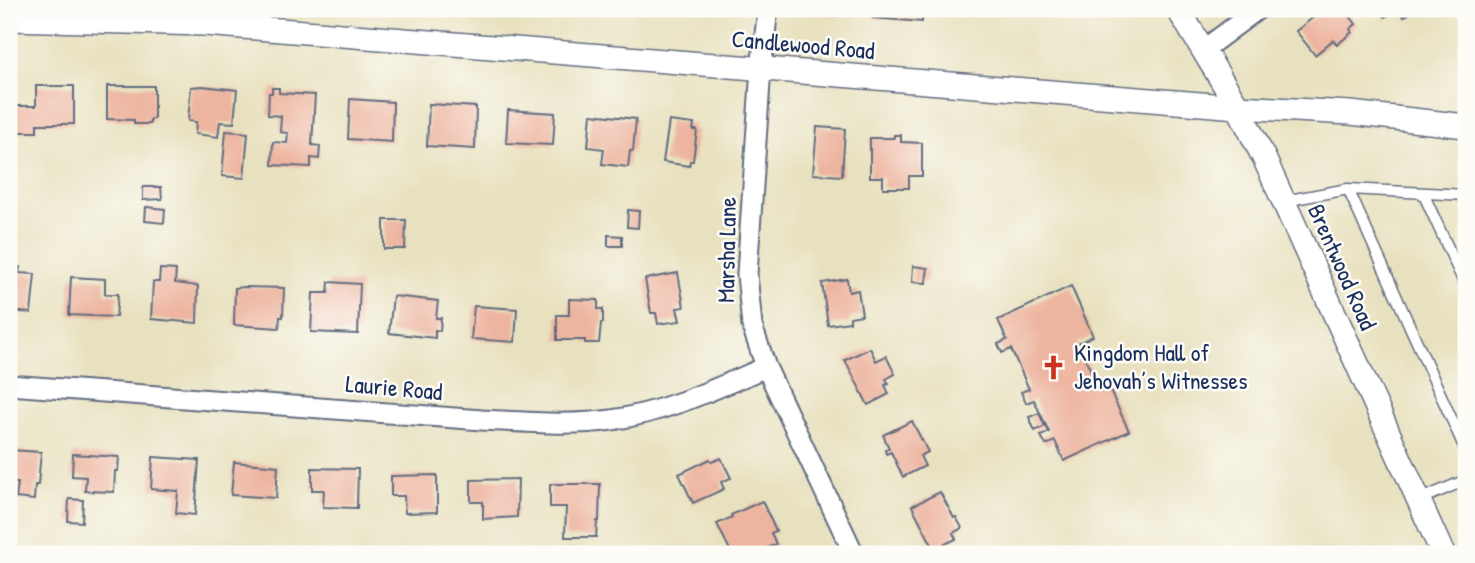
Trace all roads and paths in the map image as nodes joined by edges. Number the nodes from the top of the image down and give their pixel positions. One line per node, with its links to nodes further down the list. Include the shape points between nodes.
1 (768, 9): 7 (street, Marsha Lane)
2 (1178, 9): 6 (street, Brentwood Road)
3 (1258, 9): 6 (street)
4 (17, 16): 5 (street, Candlewood Road)
5 (206, 17): 7 (street, Candlewood Road)
6 (1203, 50): 8 (street, Brentwood Road)
7 (761, 68): 8 (street, Candlewood Road); 15 (street, Marsha Lane, via 747,274 752,326)
8 (1238, 107): 9 (street, Candlewood Road); 13 (street, Brentwood Road)
9 (1466, 125)
10 (1348, 189): 11 (lane); 13 (lane); 17 (lane)
11 (1423, 193): 12 (lane); 14 (lane)
12 (1466, 195)
13 (1283, 201): 19 (street, Brentwood Road)
14 (1466, 287)
15 (766, 368): 16 (street, Laurie Road, via 662,408 612,420 555,423); 20 (street, Marsha Lane)
16 (9, 385)
17 (1466, 451)
18 (1466, 480): 19 (lane)
19 (1419, 500): 21 (street, Brentwood Road)
20 (854, 554)
21 (1443, 554)

